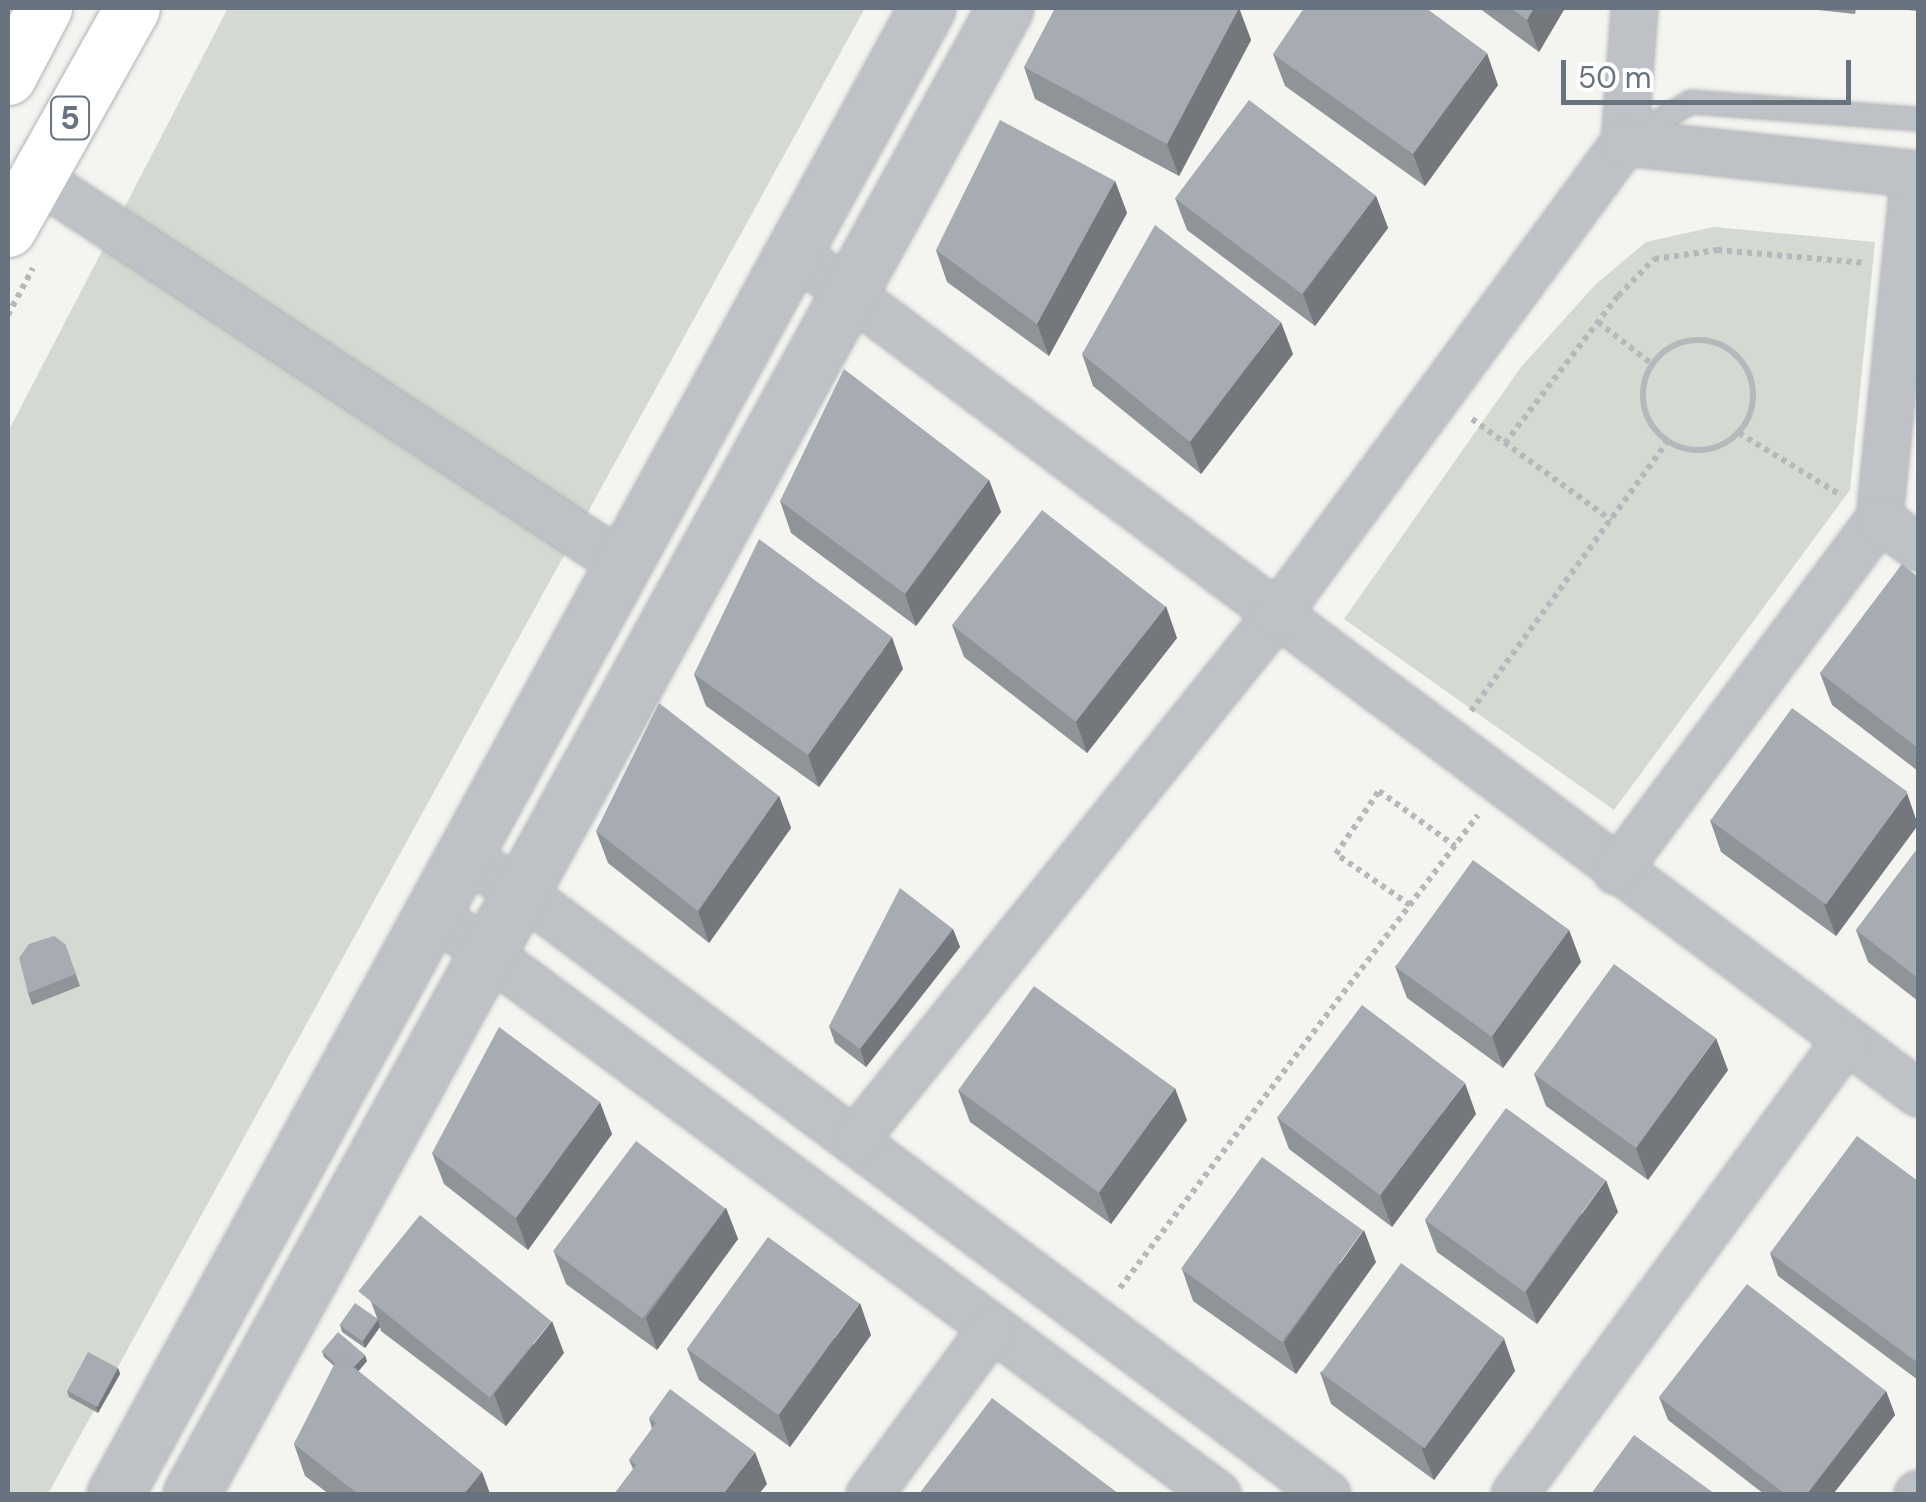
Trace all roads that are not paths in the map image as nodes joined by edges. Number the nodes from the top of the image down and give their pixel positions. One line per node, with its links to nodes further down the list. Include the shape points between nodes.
1 (44, 8): 6 (highway)
2 (132, 8): 10 (highway, 5)
3 (926, 8): 12 (street)
4 (1005, 8): 13 (street)
5 (1634, 8): 8 (street)
6 (8, 77)
7 (1918, 119): 8 (lane, via 1691,102)
8 (1624, 142): 9 (street); 17 (street)
9 (1916, 174): 14 (street)
10 (36, 178): 11 (highway, 5); 16 (street)
11 (8, 229)
12 (794, 252): 13 (street); 16 (street)
13 (849, 292): 17 (street); 20 (street)
14 (1879, 518): 15 (street); 19 (street)
15 (1918, 546)
16 (624, 566): 18 (street)
17 (1276, 615): 19 (street); 25 (street)
18 (464, 856): 20 (street); 21 (street)
19 (1616, 871): 23 (street)
20 (520, 892): 22 (street); 25 (street)
21 (433, 913): 22 (street); 27 (street)
22 (490, 949): 26 (street); 28 (street)
23 (1846, 1039): 24 (street); 32 (street)
24 (1918, 1094)
25 (854, 1140): 31 (street)
26 (992, 1327): 29 (street); 30 (street)
27 (115, 1494)
28 (191, 1494)
29 (869, 1494)
30 (1217, 1494)
31 (1327, 1494)
32 (1514, 1494)

